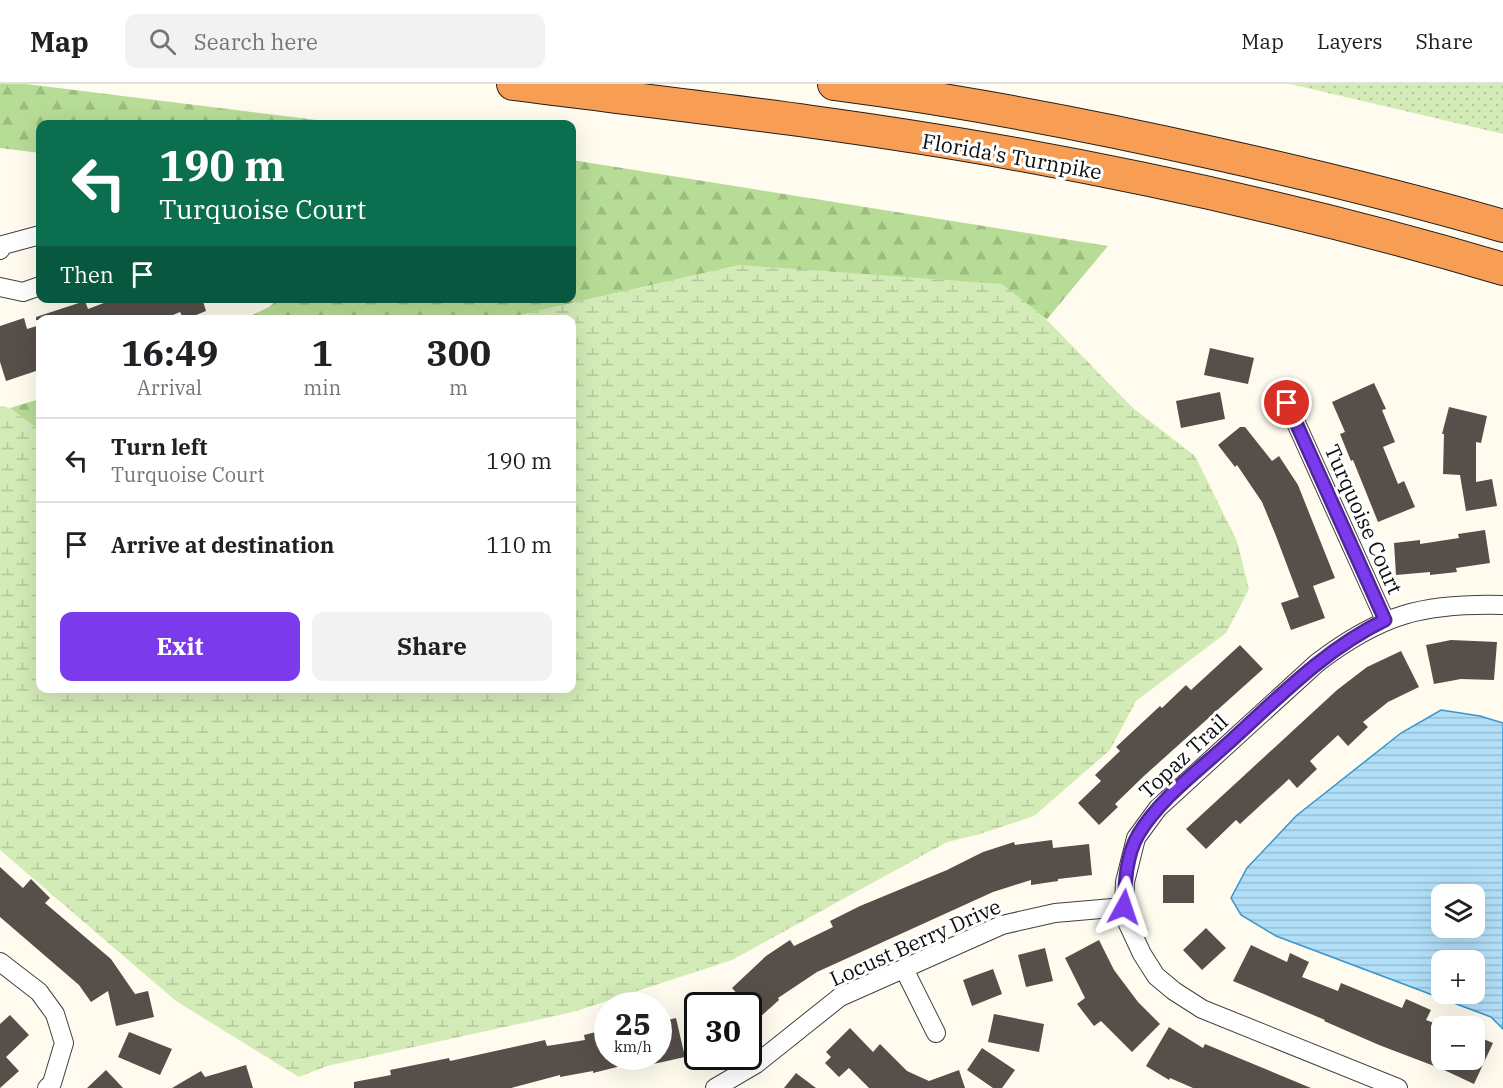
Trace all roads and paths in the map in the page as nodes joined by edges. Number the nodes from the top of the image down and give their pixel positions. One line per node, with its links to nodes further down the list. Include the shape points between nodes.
1 (513, 84): 6 (highway, Florida's Turnpike, via 860,129 1010,153 1307,217)
2 (834, 84): 3 (highway, Florida's Turnpike, via 1017,112 1170,143)
3 (1503, 226)
4 (36, 236): 5 (street, via 3,245)
5 (0, 250)
6 (1503, 269)
7 (0, 287): 8 (street, via 23,292)
8 (36, 287)
9 (1287, 403): 11 (street, Turquoise Court)
10 (1503, 606): 11 (street, Topaz Trail, via 1443,606)
11 (1385, 620): 12 (street, Topaz Trail, via 1317,663 1158,808 1137,838 1125,882)
12 (1124, 907): 14 (street, Locust Berry Drive, via 1055,913 1002,925); 18 (street, Topaz Trail, via 1128,924 1150,967 1187,1001)
13 (0, 962): 16 (street, via 39,992 55,1014 64,1043)
14 (904, 969): 15 (street); 17 (street, Locust Berry Drive, via 840,997 756,1064)
15 (936, 1033)
16 (47, 1088)
17 (715, 1088)
18 (1398, 1088)

